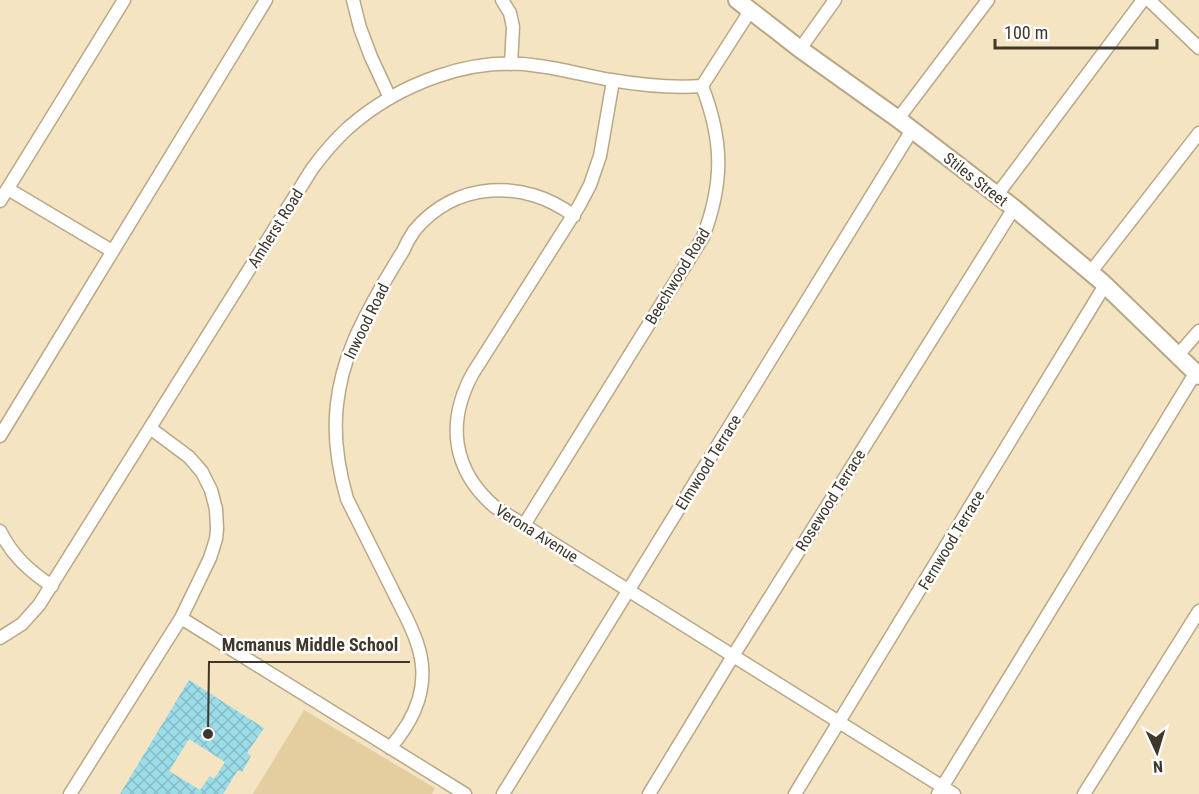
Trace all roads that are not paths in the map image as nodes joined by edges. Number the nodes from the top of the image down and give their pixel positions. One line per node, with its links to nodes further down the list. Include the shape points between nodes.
1 (124, 0): 19 (street)
2 (266, 0): 24 (street)
3 (353, 0): 15 (street, via 360,28)
4 (502, 0): 12 (street, via 513,27)
5 (835, 0): 10 (street)
6 (988, 0): 16 (street)
7 (1143, 0): 20 (street)
8 (1149, 0): 11 (street)
9 (743, 5): 10 (main road, Stiles Street); 14 (street)
10 (800, 48): 16 (main road, Stiles Street)
11 (1199, 48)
12 (511, 64): 13 (street, Amherst Road, via 537,65); 15 (street, Amherst Road, via 435,77)
13 (613, 81): 14 (street, Amherst Road, via 679,88); 23 (street, Verona Avenue, via 600,156)
14 (702, 86): 32 (street, Beechwood Road, via 715,124 719,162 715,201 703,237)
15 (390, 98): 30 (street, Amherst Road, via 347,129 312,169)
16 (898, 119): 17 (main road, Stiles Street)
17 (912, 130): 20 (main road, Stiles Street); 35 (street, Elmwood Terrace)
18 (1199, 133): 25 (street)
19 (8, 189): 21 (street); 24 (street)
20 (997, 195): 22 (main road, Stiles Street)
21 (0, 201)
22 (1014, 208): 25 (main road, Stiles Street); 39 (street, Rosewood Terrace)
23 (574, 216): 32 (street, Verona Avenue, via 473,373 457,416 460,457 473,485 495,507); 41 (street, Inwood Road, via 544,198 509,190 474,193 441,207 413,232 363,320 346,360 336,406 340,476 347,499 413,632 422,660 416,710)
24 (112, 251): 31 (street)
25 (1090, 273): 26 (main road, Stiles Street)
26 (1105, 285): 28 (main road, Stiles Street); 40 (street, Fernwood Terrace)
27 (1199, 331): 28 (street)
28 (1178, 355): 29 (main road, Stiles Street)
29 (1197, 374): 42 (street)
30 (150, 428): 34 (street, Amherst Road); 37 (street, via 196,464 211,490 216,509 213,549)
31 (0, 436)
32 (524, 525): 35 (street, Verona Avenue)
33 (0, 531): 34 (street, via 18,559)
34 (52, 586): 38 (street, Amherst Road, via 31,615)
35 (628, 590): 39 (street, Verona Avenue); 45 (street, Elmwood Terrace)
36 (1199, 611): 49 (street)
37 (181, 618): 41 (street); 43 (street)
38 (0, 638)
39 (733, 656): 40 (street, Verona Avenue); 46 (street, Rosewood Terrace)
40 (840, 722): 42 (street, Verona Avenue); 47 (street, Fernwood Terrace)
41 (390, 748): 44 (street)
42 (940, 790): 48 (street, Verona Avenue)
43 (70, 794)
44 (465, 794)
45 (503, 794)
46 (649, 794)
47 (795, 794)
48 (954, 794)
49 (1084, 794)

